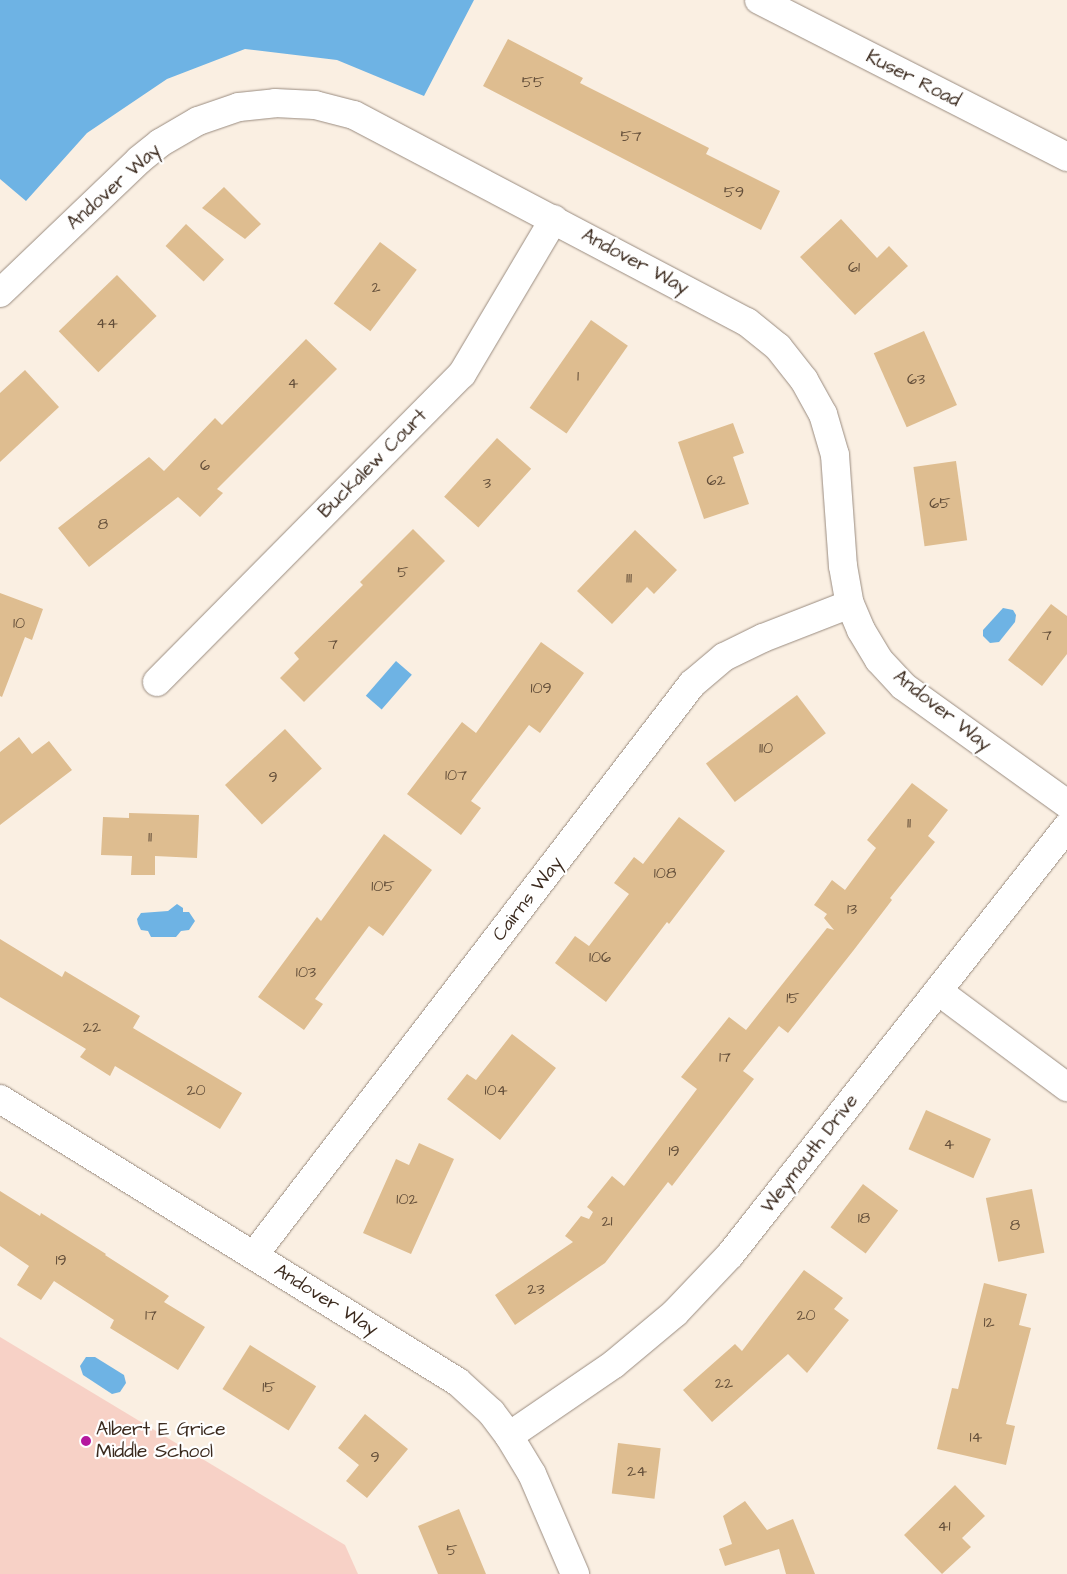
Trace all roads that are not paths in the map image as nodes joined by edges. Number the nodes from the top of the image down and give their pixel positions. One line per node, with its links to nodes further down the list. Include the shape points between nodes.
1 (759, 0): 2 (street, Kuser Road)
2 (1067, 157)
3 (554, 219): 4 (street, Andover Way, via 354,115 315,105 275,103 239,107 198,121 160,143); 5 (street, Andover Way, via 747,322 778,347 804,380 823,414 835,455 842,566); 6 (street, Buckalew Court, via 462,374)
4 (0, 293)
5 (850, 604): 7 (street, Andover Way, via 879,660 904,686); 12 (street, Cairns Way, via 762,638 724,657 692,684)
6 (157, 682)
7 (1067, 804)
8 (1067, 827): 9 (street, Weymouth Drive)
9 (938, 991): 10 (street); 13 (street, Weymouth Drive, via 730,1255 681,1307 614,1364)
10 (1067, 1087)
11 (0, 1099): 12 (street, Andover Way)
12 (254, 1255): 13 (street, Andover Way, via 458,1382 491,1412)
13 (509, 1436): 14 (street, Andover Way, via 532,1474)
14 (574, 1574)

